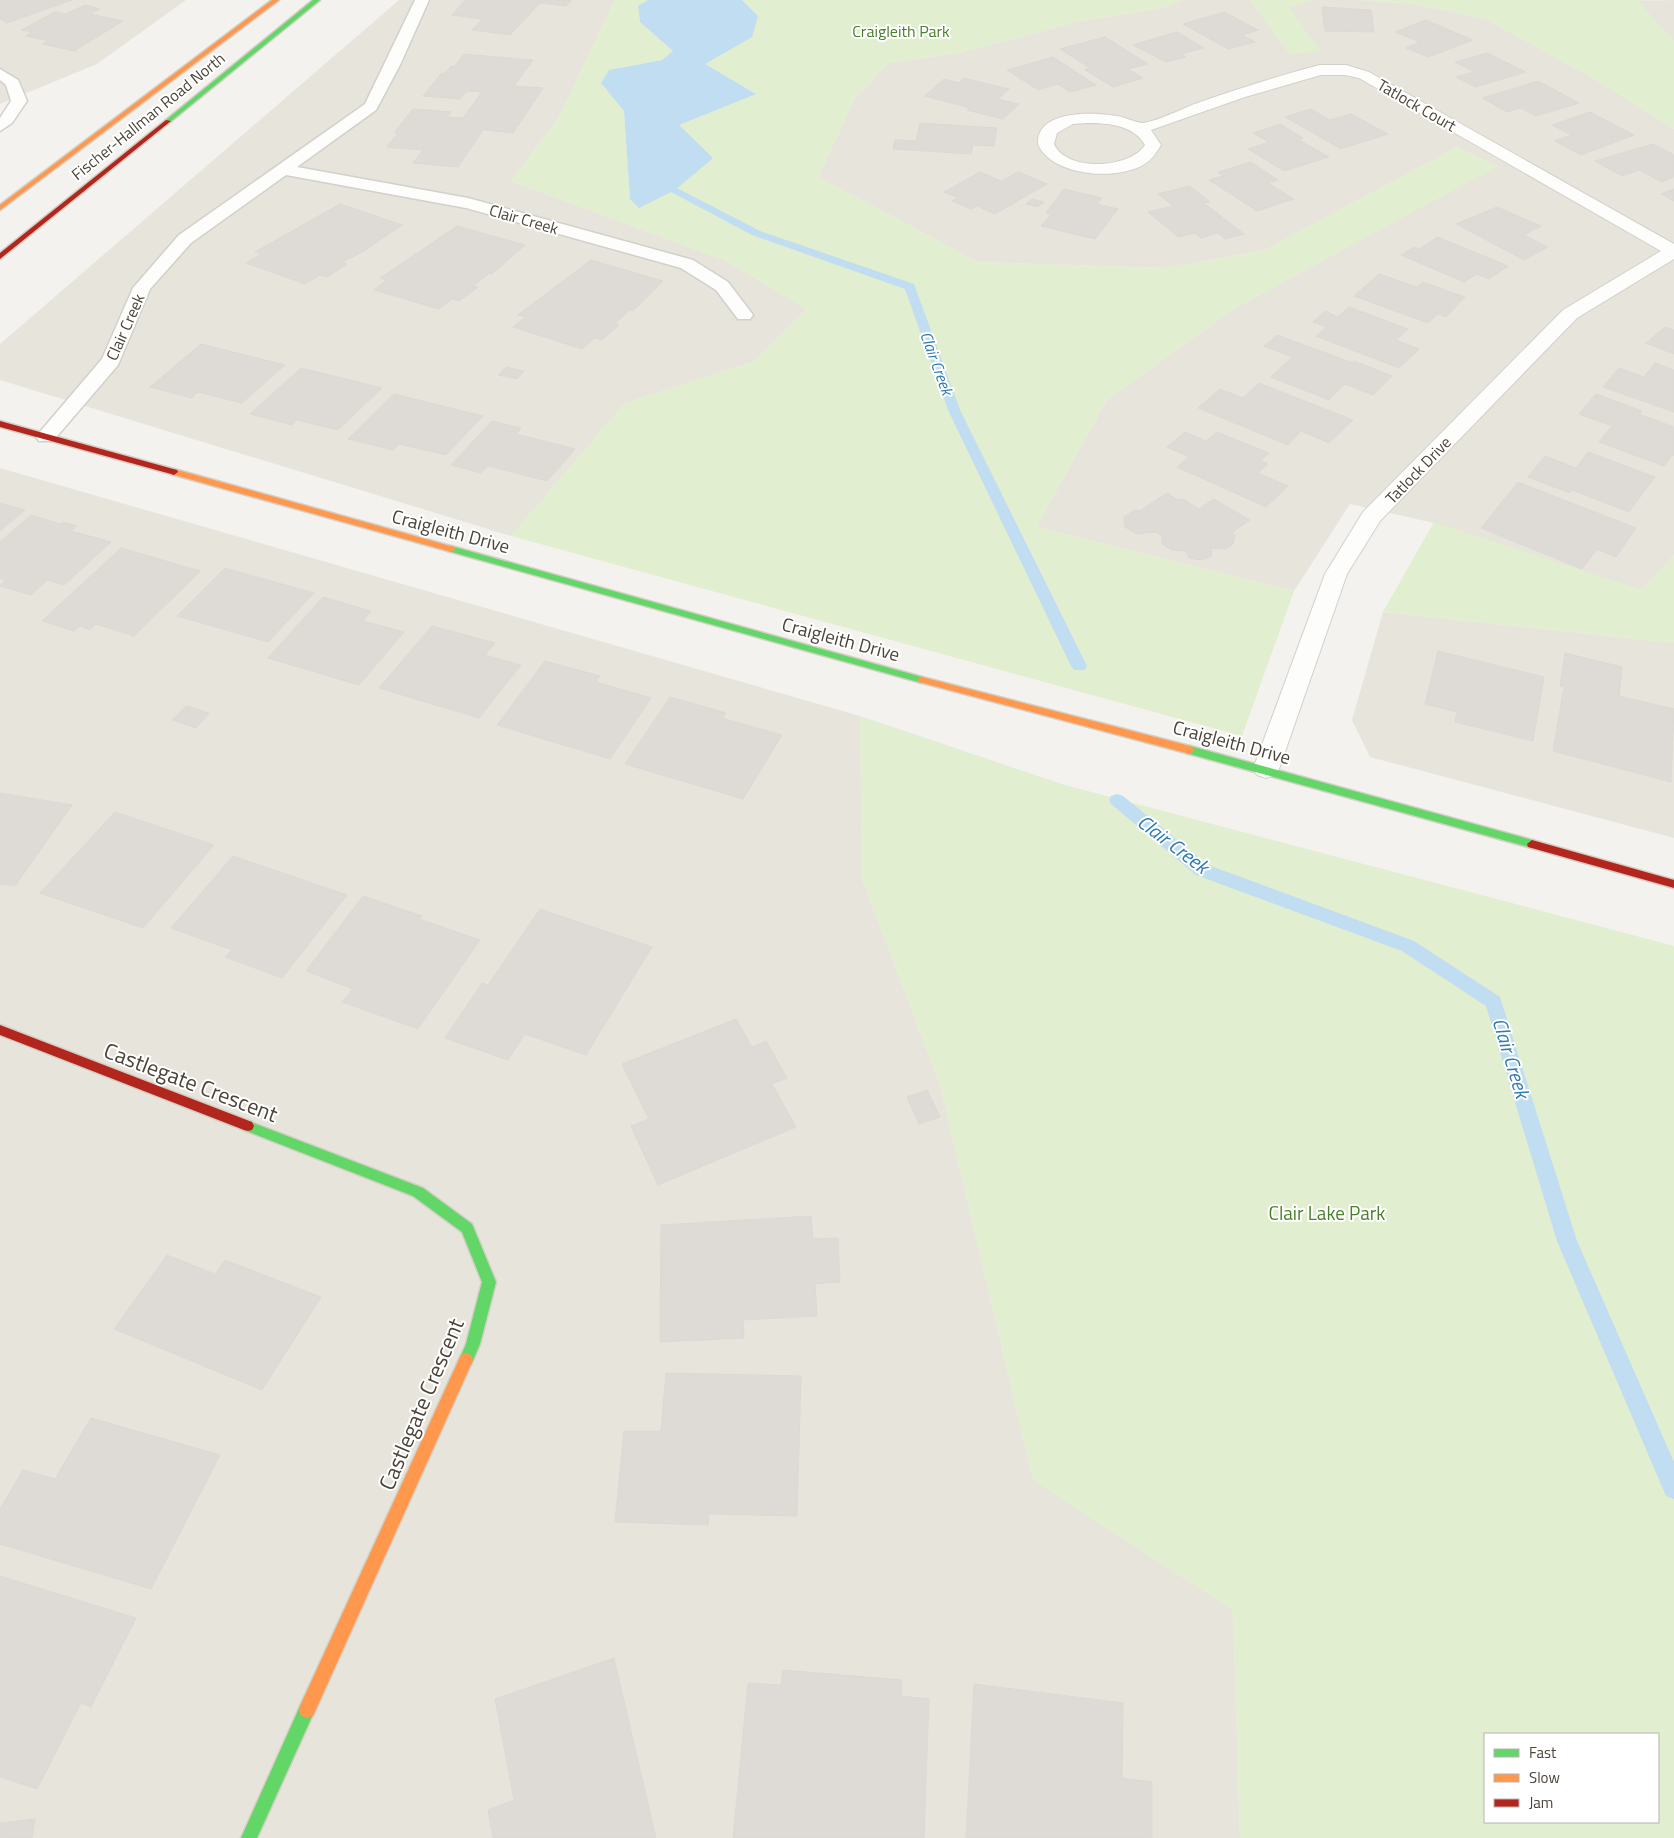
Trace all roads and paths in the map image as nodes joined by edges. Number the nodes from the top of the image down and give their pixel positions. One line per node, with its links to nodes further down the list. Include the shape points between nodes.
1 (276, 0): 8 (street, Fischer-Hallman Road North)
2 (318, 0): 10 (street, Fischer-Hallman Road North)
3 (422, 0): 7 (lane, Clair Creek, via 371,107)
4 (0, 74): 5 (lane, via 13,83 19,101 8,120)
5 (0, 126)
6 (1140, 129): 6 (street, via 1113,120 1076,119 1052,128 1045,136 1044,144 1048,151 1067,162 1094,168 1123,167 1150,154 1153,146 1149,136); 9 (street, Tatlock Court, via 1320,70 1346,70 1364,75)
7 (281, 169): 11 (lane, Clair Creek, via 468,203 686,264 722,286); 13 (lane, Clair Creek, via 185,238 142,288 111,362)
8 (0, 208)
9 (1674, 251): 14 (street, Tatlock Drive, via 1570,314 1371,517 1336,574)
10 (0, 257)
11 (744, 315)
12 (0, 424): 13 (street, Craigleith Drive)
13 (46, 437): 14 (street, Craigleith Drive, via 1014,704)
14 (1266, 769): 15 (street, Craigleith Drive)
15 (1674, 884)
16 (0, 1030): 17 (street, Castlegate Crescent, via 418,1192 467,1228 489,1282 473,1344)
17 (249, 1838)

